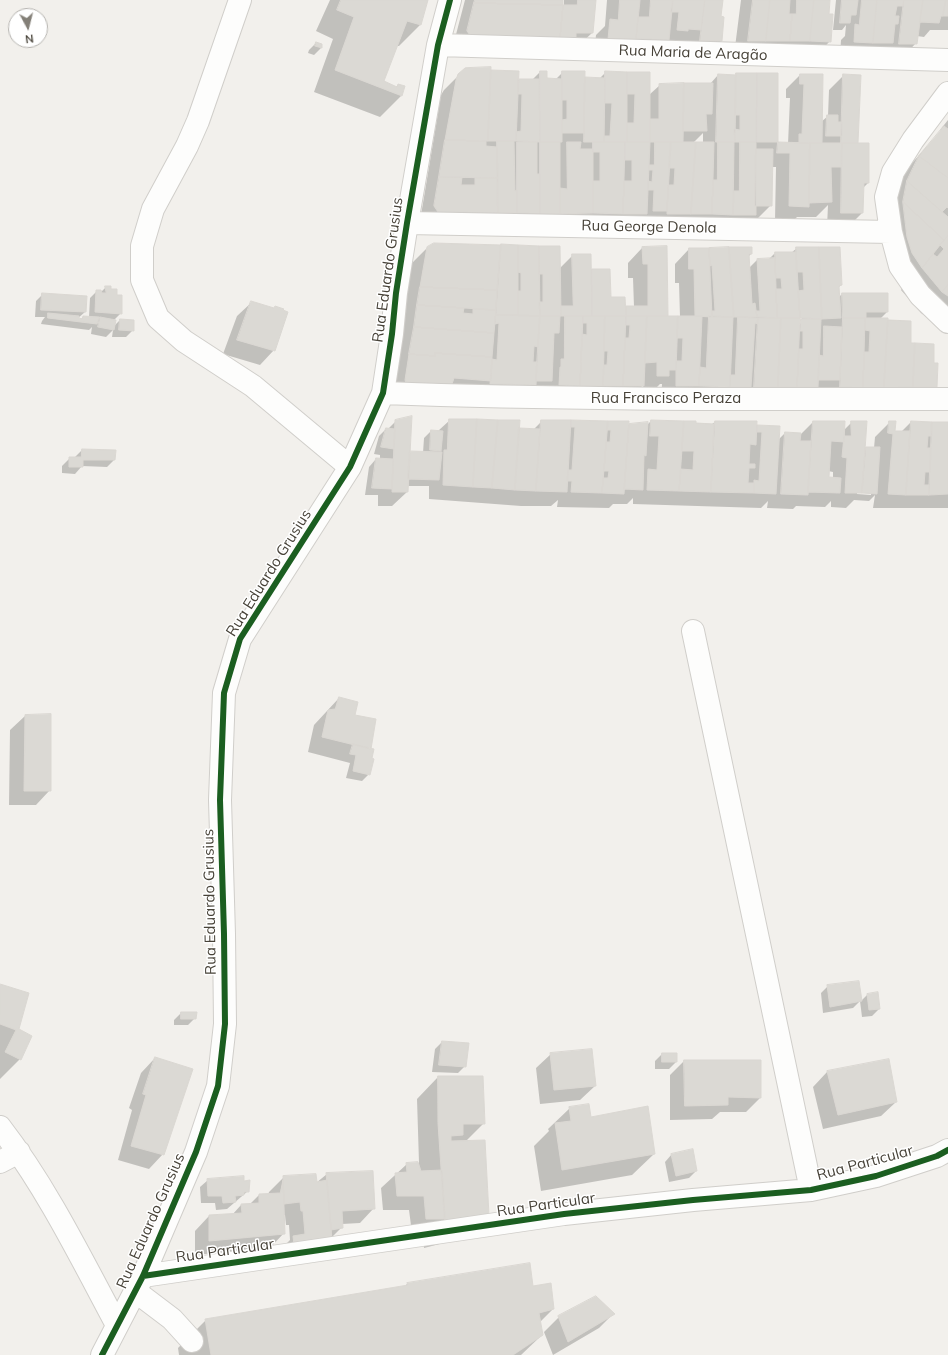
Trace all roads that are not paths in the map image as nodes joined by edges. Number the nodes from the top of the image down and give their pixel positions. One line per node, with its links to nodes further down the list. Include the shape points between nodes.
1 (240, 0): 11 (street, via 198,121 153,209 142,246 142,280 158,318 179,336 253,386)
2 (450, 0): 3 (street, Rua Eduardo Grusius)
3 (438, 45): 4 (street, Rua Maria de Aragão); 6 (street, Rua Eduardo Grusius)
4 (948, 60)
5 (948, 93): 7 (street, via 913,140 894,172 886,197)
6 (407, 223): 7 (street, Rua George Denola); 9 (street, Rua Eduardo Grusius)
7 (891, 232): 8 (street, via 900,266 920,295)
8 (948, 322)
9 (383, 393): 10 (street, Rua Francisco Peraza); 11 (street, Rua Eduardo Grusius)
10 (948, 399)
11 (350, 467): 18 (street, Rua Eduardo Grusius, via 240,639 224,693 220,800 225,1024 218,1086 196,1152)
12 (694, 630): 17 (street)
13 (0, 1127): 15 (street)
14 (948, 1150): 17 (street, Rua Particular, via 876,1176)
15 (19, 1152): 16 (street); 19 (street, via 68,1232)
16 (0, 1162)
17 (811, 1190): 18 (street, Rua Particular, via 564,1214)
18 (139, 1284): 19 (street, Rua Eduardo Grusius); 20 (street)
19 (117, 1325): 21 (street, Rua Eduardo Grusius)
20 (192, 1341)
21 (102, 1355)

